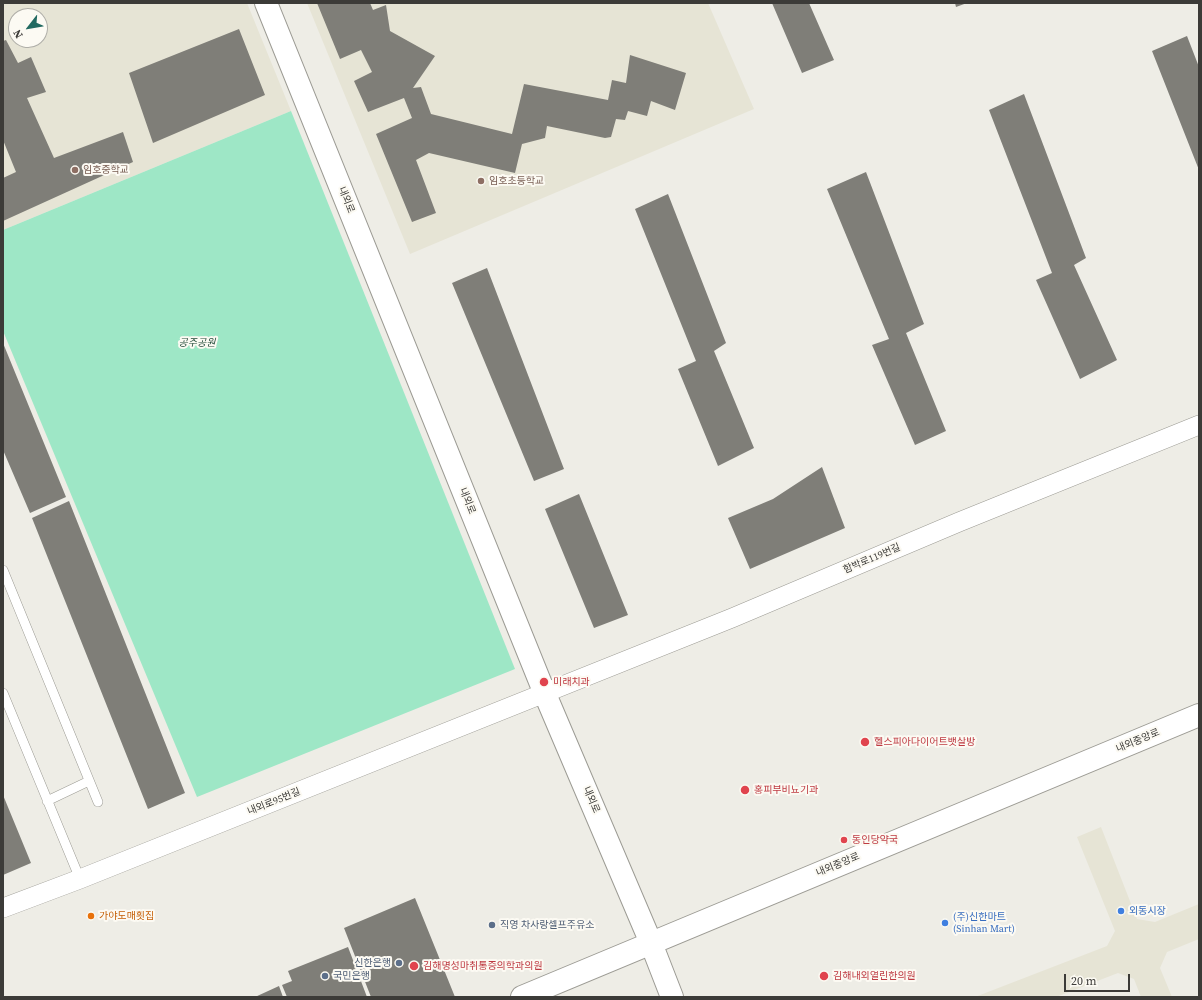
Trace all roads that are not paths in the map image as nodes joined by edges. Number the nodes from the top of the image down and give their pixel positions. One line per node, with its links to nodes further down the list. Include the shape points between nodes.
1 (266, 3): 5 (street, 내외로)
2 (1199, 425): 5 (street, 함박로119번길)
3 (3, 570): 7 (lane)
4 (3, 693): 8 (lane)
5 (545, 694): 10 (street, 내외로95번길); 12 (street, 내외로)
6 (1199, 715): 12 (street, 내외중앙로)
7 (89, 781): 8 (lane); 9 (lane)
8 (47, 801): 10 (lane)
9 (98, 802)
10 (80, 879): 11 (street, 내외로95번길)
11 (3, 908)
12 (651, 943): 13 (street, 내외중앙로); 14 (street, 내외로)
13 (522, 997)
14 (672, 997)

